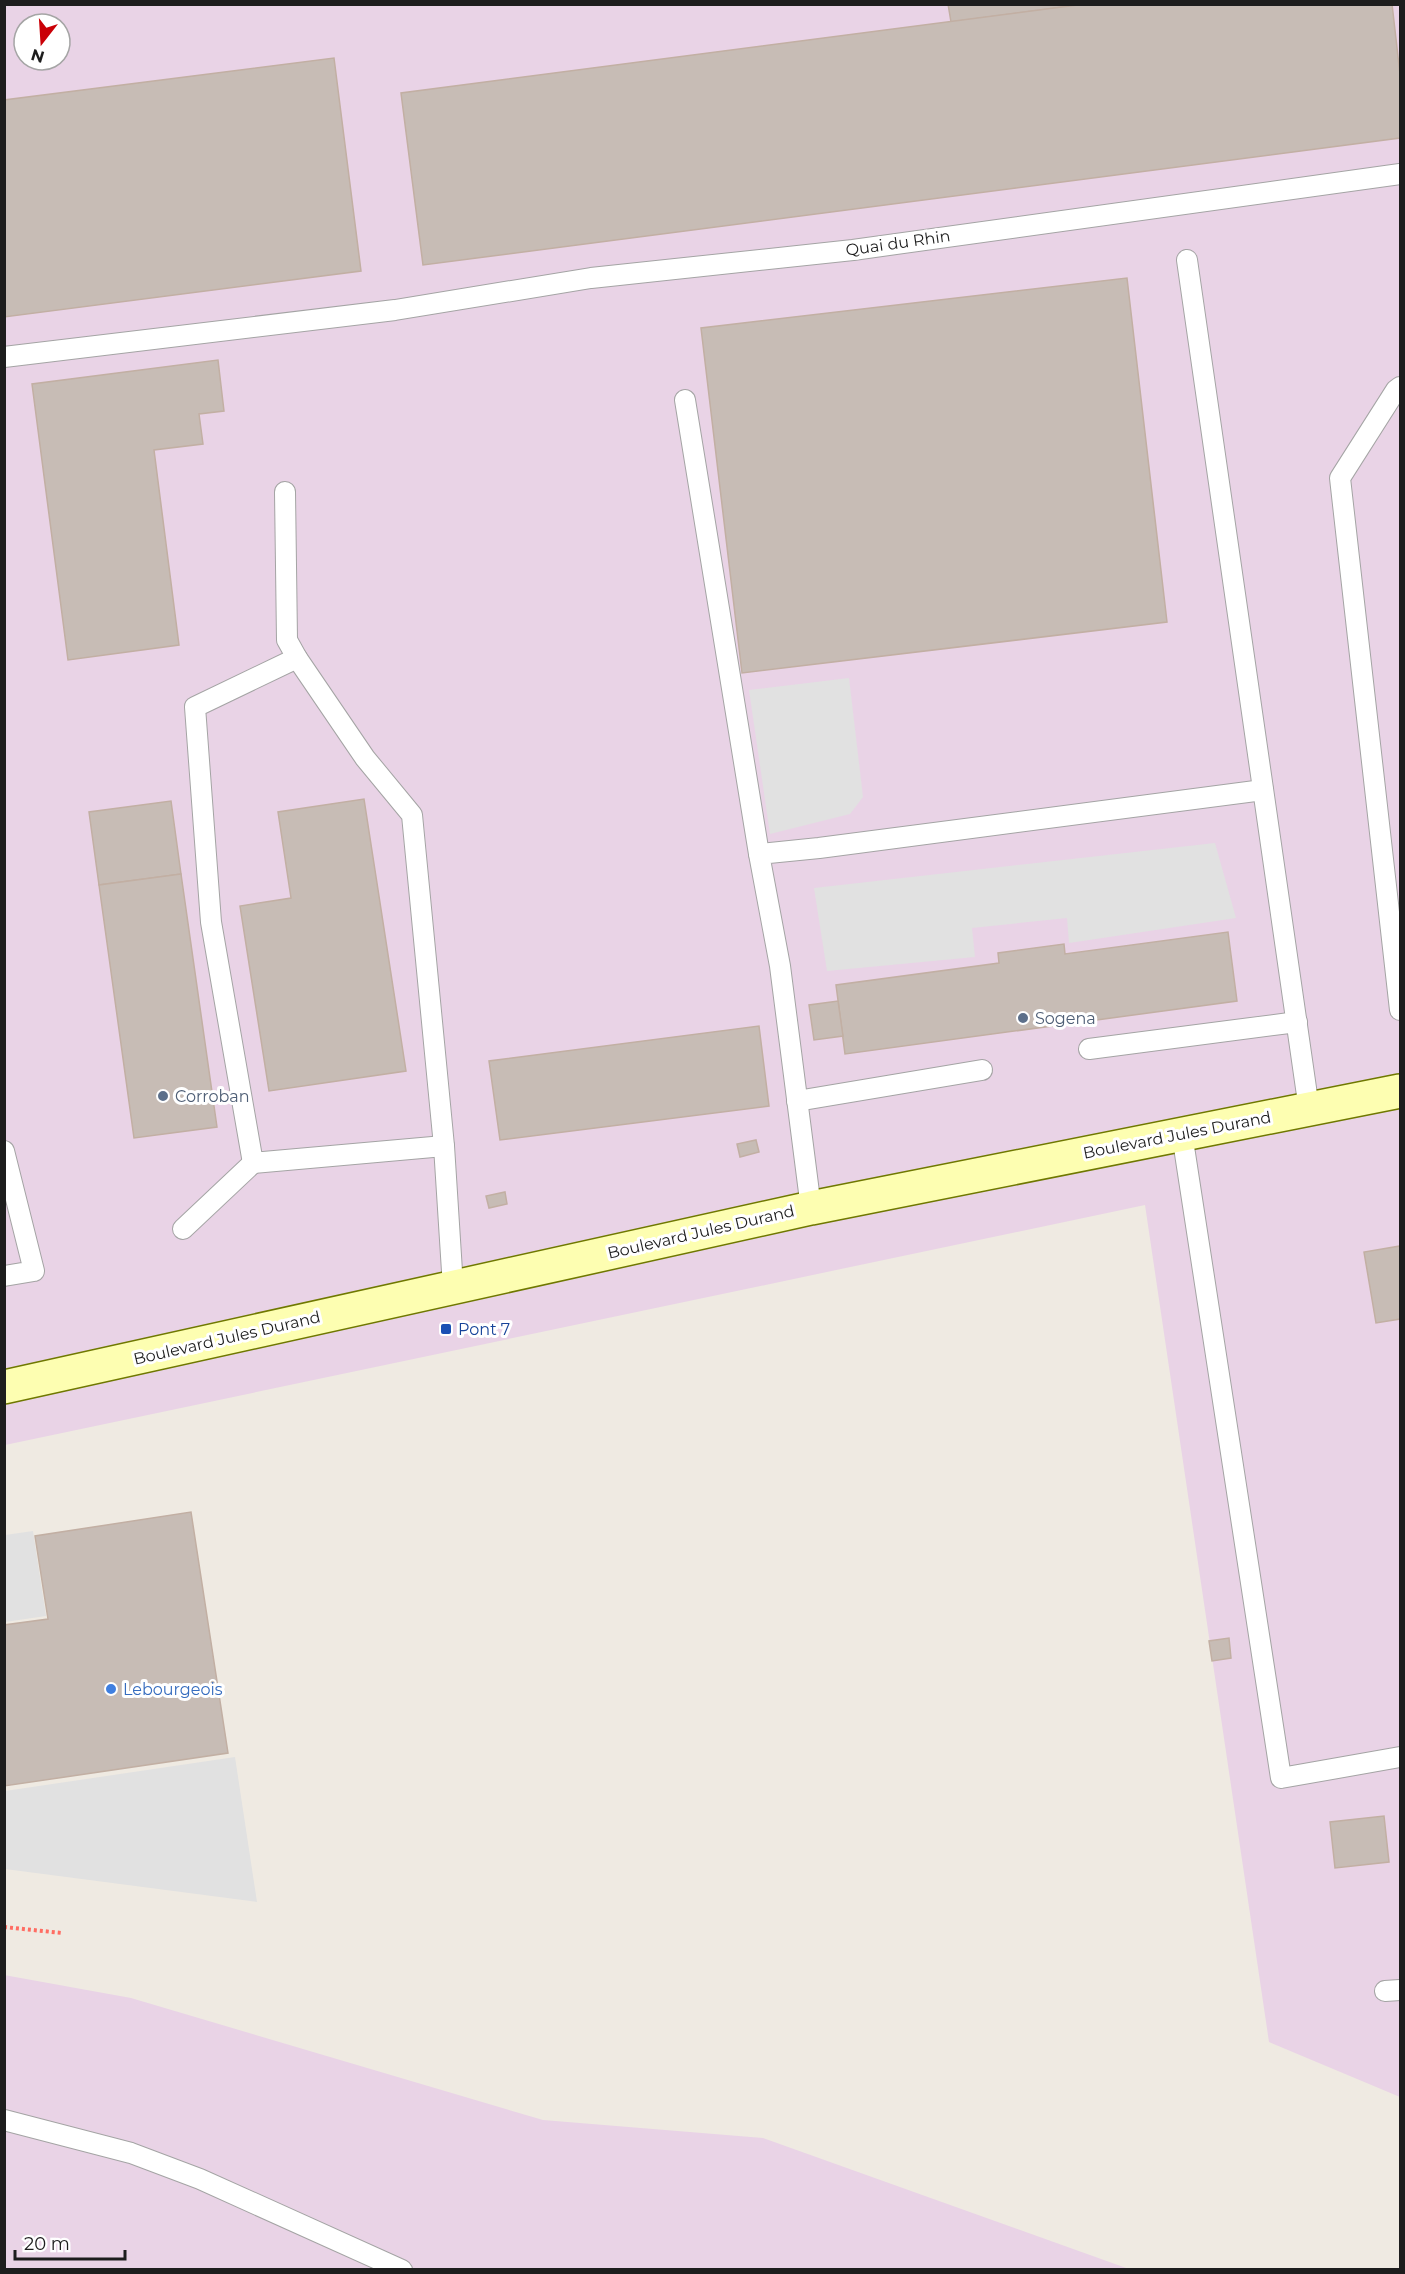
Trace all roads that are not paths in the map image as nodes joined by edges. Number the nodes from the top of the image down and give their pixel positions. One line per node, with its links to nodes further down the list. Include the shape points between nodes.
1 (1401, 174): 3 (lane, Quai du Rhin, via 853,250 591,278 395,310)
2 (1186, 260): 8 (lane)
3 (4, 357)
4 (1401, 387): 10 (lane, via 1340,478)
5 (686, 400): 9 (lane)
6 (285, 492): 7 (lane, via 287,640)
7 (297, 658): 19 (lane, via 365,758 412,815); 21 (lane, via 195,707 211,922)
8 (1263, 790): 9 (lane); 12 (lane)
9 (759, 854): 16 (lane, via 780,966)
10 (1399, 983): 11 (lane)
11 (1401, 1010)
12 (1297, 1022): 13 (lane); 17 (lane)
13 (1089, 1049)
14 (982, 1070): 16 (lane)
15 (1401, 1091): 17 (main road, Boulevard Jules Durand)
16 (797, 1101): 22 (lane)
17 (1309, 1109): 18 (main road, Boulevard Jules Durand)
18 (1182, 1134): 22 (main road, Boulevard Jules Durand); 27 (lane, via 1281,1778)
19 (444, 1146): 21 (lane); 25 (lane)
20 (4, 1151): 24 (lane, via 34,1271)
21 (253, 1163): 23 (lane)
22 (811, 1208): 25 (main road, Boulevard Jules Durand)
23 (183, 1229)
24 (4, 1276)
25 (453, 1287): 26 (main road, Boulevard Jules Durand)
26 (4, 1387)
27 (1401, 1757)
28 (4, 2120): 29 (lane, via 131,2153 200,2179)
29 (402, 2270)

